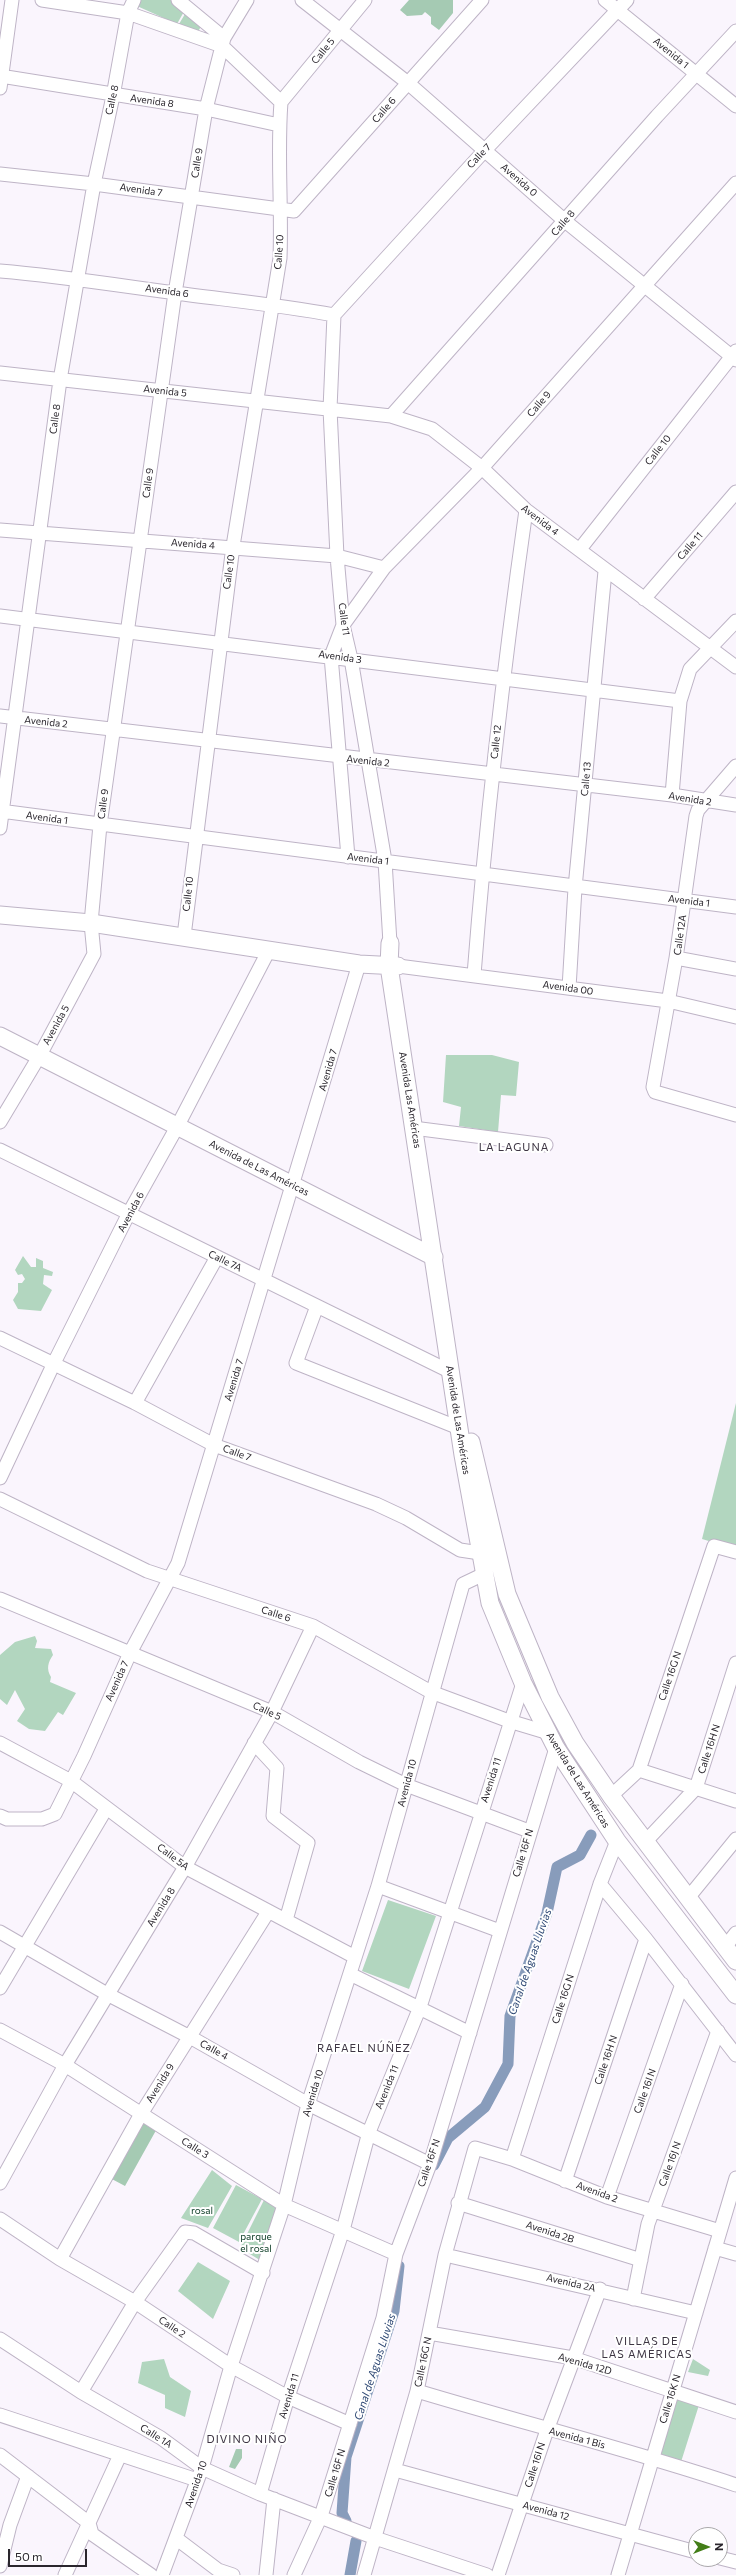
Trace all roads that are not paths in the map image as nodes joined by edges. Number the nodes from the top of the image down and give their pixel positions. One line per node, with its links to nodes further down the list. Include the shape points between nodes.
1 (12, 0): 17 (street)
2 (42, 0): 12 (street)
3 (134, 0): 12 (street)
4 (178, 0): 15 (street)
5 (246, 0): 15 (street)
6 (302, 0): 13 (street, Avenida 0)
7 (365, 0): 13 (street, Calle 5)
8 (482, 0): 18 (street, Calle 6)
9 (605, 0): 11 (street, Avenida 1)
10 (627, 0): 11 (street, Calle 7)
11 (618, 11): 16 (street, Avenida 1); 24 (street, Calle 7)
12 (128, 13): 15 (street); 19 (street, Calle 8)
13 (341, 29): 18 (street, Avenida 0); 20 (street, Calle 5)
14 (736, 30): 16 (street, Calle 8)
15 (223, 42): 20 (street); 22 (street, Calle 9)
16 (696, 74): 21 (street, Avenida 1); 30 (street, Calle 8)
17 (1, 80): 19 (street, Avenida 8)
18 (408, 83): 24 (street, Avenida 0); 29 (street, Calle 6, via 296,210)
19 (113, 96): 22 (street, Avenida 8); 27 (street, Calle 8)
20 (281, 102): 23 (street)
21 (736, 106)
22 (206, 109): 23 (street, Avenida 8); 28 (street, Calle 9)
23 (279, 125): 29 (street)
24 (485, 150): 30 (street, Avenida 0); 36 (street, Calle 7)
25 (0, 174): 27 (street, Avenida 7)
26 (736, 183): 33 (street, Calle 9)
27 (94, 184): 28 (street, Avenida 7); 32 (street, Calle 8)
28 (191, 197): 29 (street, Avenida 7); 34 (street, Calle 9)
29 (282, 210): 35 (street, Calle 10)
30 (565, 220): 33 (street, Avenida 0); 43 (street, Calle 8)
31 (0, 271): 32 (street, Avenida 6)
32 (78, 278): 34 (street, Avenida 6); 39 (street, Calle 8)
33 (644, 285): 37 (street, Avenida 0); 44 (street, Calle 9)
34 (175, 293): 35 (street, Avenida 6); 40 (street, Calle 9)
35 (274, 304): 36 (street, Avenida 6); 41 (street, Calle 10)
36 (334, 315): 42 (street, Calle 11)
37 (734, 356): 51 (street, Calle 10)
38 (0, 373): 39 (street, Avenida 5)
39 (60, 380): 40 (street, Avenida 5); 48 (street, Calle 8)
40 (161, 390): 41 (street, Avenida 5); 49 (street, Calle 9)
41 (256, 400): 42 (street, Avenida 5); 50 (street, Calle 10)
42 (330, 409): 43 (street, Avenida 4); 52 (street, Calle 11)
43 (391, 416): 44 (street, Avenida 4, via 432,429)
44 (482, 468): 46 (street, Avenida 4); 53 (street, Calle 9)
45 (736, 492): 55 (street, Calle 11)
46 (526, 510): 51 (street, Avenida 4); 66 (street, Calle 12)
47 (0, 530): 48 (street, Avenida 4)
48 (38, 534): 49 (street, Avenida 4); 57 (street, Calle 8)
49 (140, 540): 50 (street, Avenida 4); 60 (street, Calle 9)
50 (233, 546): 52 (street, Avenida 4); 61 (street, Calle 10)
51 (580, 549): 54 (street, Avenida 4)
52 (337, 556): 53 (street, Avenida 4); 59 (street, Calle 11)
53 (384, 568): 59 (street, Calle 9)
54 (605, 571): 55 (street, Avenida 4); 67 (street, Calle 13)
55 (644, 599): 62 (street, Avenida 4)
56 (0, 616): 57 (street, Avenida 3)
57 (27, 619): 60 (street, Avenida 3); 70 (street, Calle 8)
58 (736, 621): 62 (street)
59 (343, 625): 63 (street); 64 (street, Calle 11)
60 (127, 630): 61 (street, Avenida 3); 71 (street, Calle 9)
61 (219, 642): 63 (street, Avenida 3); 72 (street, Calle 10)
62 (710, 648): 65 (street, Avenida 4); 68 (street, via 690,669)
63 (331, 656): 64 (street, Avenida 3); 73 (street)
64 (351, 659): 66 (street, Avenida 3); 74 (street, Calle 11)
65 (736, 667)
66 (502, 679): 67 (street, Avenida 3); 76 (street, Calle 12)
67 (594, 690): 68 (street, Avenida 3); 77 (street, Calle 13)
68 (680, 701): 78 (street)
69 (0, 716): 70 (street, Avenida 2)
70 (13, 718): 71 (street, Avenida 2); 81 (street, Calle 8)
71 (113, 729): 72 (street, Avenida 2); 82 (street, Calle 9)
72 (207, 741): 73 (street, Avenida 2); 84 (street, Calle 10)
73 (340, 758): 74 (street, Avenida 2); 85 (street)
74 (369, 761): 76 (street, Avenida 2); 86 (street, Calle 11)
75 (736, 766): 79 (street, Calle 12A)
76 (492, 775): 77 (street, Avenida 2); 87 (street, Calle 12)
77 (586, 786): 78 (street, Avenida 2); 88 (street, Calle 13)
78 (672, 796): 79 (street, Avenida 2)
79 (707, 801): 80 (street, Avenida 2); 89 (street, Calle 12A, via 696,816)
80 (736, 806)
81 (1, 812): 82 (street, Avenida 1); 83 (street, Calle 8)
82 (100, 825): 84 (street, Avenida 1); 92 (street, Calle 9)
83 (0, 828)
84 (195, 836): 85 (street, Avenida 1); 93 (street, Calle 10)
85 (348, 857): 86 (street, Avenida 1)
86 (385, 861): 87 (street, Avenida 1); 94 (street, Calle 11)
87 (482, 874): 88 (street, Avenida 1); 100 (street, Calle 12)
88 (575, 888): 89 (street, Avenida 1); 101 (street, Calle 13)
89 (684, 900): 90 (street, Avenida 1); 96 (street, Calle 12A)
90 (736, 907)
91 (0, 915): 92 (main road)
92 (91, 923): 93 (main road); 105 (street, Avenida 5, via 94,954)
93 (184, 936): 95 (main road)
94 (390, 943): 98 (main road, Avenida de Las Américas)
95 (269, 950): 97 (main road); 108 (street, Avenida 6)
96 (676, 958): 99 (street); 102 (street, Calle 12A)
97 (359, 964): 98 (main road); 112 (street, Avenida 7)
98 (394, 966): 100 (street, Avenida 00); 109 (main road, Avenida de Las Américas); 115 (main road, Avenida Las Américas)
99 (736, 969)
100 (474, 975): 101 (street, Avenida 00)
101 (569, 988): 102 (street, Avenida 00)
102 (668, 1001): 103 (street, Avenida 00); 106 (street, Calle 12A, via 653,1082 655,1092)
103 (736, 1017)
104 (0, 1036): 105 (main road, Avenida de Las Américas)
105 (40, 1055): 107 (street, Avenida 5); 108 (main road, Avenida de Las Américas)
106 (736, 1115)
107 (0, 1122)
108 (177, 1127): 112 (main road, Avenida de Las Américas); 113 (street, Avenida 6)
109 (421, 1129): 110 (street); 145 (main road, Avenida de Las Américas, via 468,1428 507,1594 550,1697 575,1743)
110 (546, 1145)
111 (0, 1150): 113 (street, Calle 7A)
112 (294, 1186): 115 (main road, Avenida de Las Américas); 116 (street, Avenida 7)
113 (129, 1214): 114 (street, Calle 7A); 119 (street, Avenida 6)
114 (216, 1256): 116 (street, Calle 7A); 121 (street)
115 (434, 1256): 120 (main road, Avenida de Las Américas)
116 (265, 1280): 117 (street, Calle 7A); 123 (street, Avenida 7)
117 (317, 1306): 120 (street, Calle 7A); 122 (street, via 296,1363)
118 (0, 1338): 119 (street, Calle 7)
119 (54, 1363): 121 (street, Calle 7); 124 (street, Avenida 6)
120 (451, 1372): 122 (main road, Avenida de Las Américas)
121 (135, 1403): 123 (street, Calle 7)
122 (459, 1428): 127 (main road, Avenida de Las Américas)
123 (214, 1445): 127 (street, Calle 7, via 376,1504 406,1518 460,1550); 129 (street, Avenida 7)
124 (0, 1478)
125 (0, 1499): 129 (street, Calle 6, via 147,1571)
126 (736, 1552): 141 (street, Calle 16G N, via 714,1546)
127 (480, 1553): 128 (main road, Avenida de Las Américas)
128 (484, 1574): 134 (main road, Avenida de Las Américas, via 490,1603); 135 (street, Avenida 10, via 463,1584)
129 (171, 1579): 131 (street, Calle 6); 132 (street, Avenida 7)
130 (0, 1599): 132 (street, Calle 5)
131 (313, 1626): 135 (street, Calle 6); 136 (street, Avenida 8)
132 (130, 1653): 136 (street, Calle 5); 142 (street, Avenida 7)
133 (736, 1663): 144 (street, Calle 16H N)
134 (523, 1683): 137 (street, Avenida 11); 138 (main road, Avenida de Las Américas)
135 (431, 1692): 137 (street, Calle 6); 143 (street, Avenida 10)
136 (272, 1712): 140 (street, Avenida 8); 143 (street, Calle 5, via 359,1762)
137 (509, 1721): 138 (street, Calle 6); 148 (street, Avenida 11)
138 (552, 1740): 150 (main road, Avenida de Las Américas); 152 (street, Calle 16F N)
139 (0, 1743): 142 (street, Calle 5A)
140 (254, 1743): 156 (street, Avenida 8); 162 (street, via 277,1768 273,1816 308,1843)
141 (639, 1770): 144 (street); 145 (street, Calle 16G N)
142 (71, 1781): 147 (street, Calle 5A); 149 (street, Avenida 7, via 54,1814 42,1819 7,1819)
143 (406, 1785): 148 (street, Calle 5); 158 (street, Avenida 10)
144 (696, 1788): 146 (street); 155 (street, Calle 16H N)
145 (614, 1800): 150 (main road, via 613,1816); 151 (main road, Avenida de Las Américas)
146 (736, 1801)
147 (106, 1809): 156 (street, Calle 5A, via 144,1834); 167 (street)
148 (480, 1813): 152 (street, Calle 5); 161 (street, Avenida 11)
149 (0, 1816)
150 (602, 1819): 154 (main road, Avenida de Las Américas)
151 (635, 1827): 154 (main road, via 622,1830); 155 (main road, Avenida de Las Américas)
152 (529, 1831): 163 (street, Calle 16F N)
153 (736, 1839): 159 (street)
154 (617, 1841): 157 (street, Calle 16G N); 175 (main road, Avenida de Las Américas)
155 (646, 1841): 159 (main road, Avenida de Las Américas)
156 (185, 1867): 160 (street, Calle 5A); 174 (street, Avenida 8)
157 (600, 1884): 166 (street); 187 (street, Calle 16G N)
158 (378, 1886): 161 (street); 169 (street, Avenida 10)
159 (688, 1898): 168 (main road, Avenida de Las Américas)
160 (268, 1912): 162 (street, Calle 5A); 180 (street, Avenida 9)
161 (448, 1912): 163 (street); 176 (street, Avenida 11)
162 (286, 1920): 169 (street, Calle 5A)
163 (500, 1931): 179 (street, Calle 16F N)
164 (0, 1932): 167 (street, Calle 4)
165 (736, 1933): 168 (street)
166 (646, 1939): 172 (street); 190 (street, Calle 16H N)
167 (26, 1946): 173 (street); 174 (street, Calle 4)
168 (725, 1947): 170 (main road, Avenida de Las Américas)
169 (355, 1957): 171 (street, Avenida 10)
170 (736, 1961)
171 (350, 1974): 176 (street); 183 (street, Avenida 10)
172 (682, 1984): 178 (street); 192 (street, Calle 16I N)
173 (0, 1988)
174 (107, 1994): 180 (street, Calle 4); 182 (street, Avenida 8)
175 (736, 1994)
176 (420, 2007): 179 (street); 185 (street, Avenida 11)
177 (0, 2030): 182 (street, Calle 3)
178 (718, 2031): 181 (street); 195 (street, Calle 16J N)
179 (470, 2033): 188 (street, Calle 16F N)
180 (190, 2037): 183 (street, Calle 4); 184 (street, Avenida 9)
181 (736, 2054)
182 (65, 2065): 184 (street, Calle 3); 191 (street, Avenida 8)
183 (308, 2104): 185 (street, Calle 4); 194 (street, Avenida 10)
184 (141, 2114): 194 (street, Calle 3); 203 (street, Avenida 9)
185 (369, 2132): 188 (street, Calle 4); 197 (street, Avenida 11)
186 (475, 2148): 187 (street, Avenida 2); 193 (street, Calle 16G N)
187 (512, 2159): 190 (street, Avenida 2)
188 (430, 2164): 200 (street, Calle 16F N)
189 (736, 2178): 198 (street, Calle 16K N)
190 (565, 2181): 192 (street, Avenida 2)
191 (0, 2183)
192 (607, 2197): 195 (street, Avenida 2)
193 (458, 2203): 202 (street, Calle 16G N); 204 (street, Avenida 2B)
194 (284, 2205): 197 (street, Calle 3); 205 (street, Avenida 10)
195 (653, 2211): 198 (street, Avenida 2); 204 (street, Calle 16J N)
196 (0, 2219): 203 (street, Calle 2)
197 (343, 2230): 200 (street, Calle 3); 217 (street, Avenida 11)
198 (720, 2231): 199 (street, Calle 16K N)
199 (715, 2248): 201 (street); 209 (street, Calle 16K N)
200 (396, 2254): 220 (street, Calle 16F N, via 388,2298)
201 (736, 2254)
202 (445, 2255): 206 (street, Avenida 2A); 210 (street, Calle 16G N)
203 (60, 2259): 208 (street, Calle 2)
204 (641, 2260): 207 (street, Calle 16J N)
205 (263, 2273): 208 (street, via 194,2233 185,2232); 213 (street, Avenida 10)
206 (600, 2289): 207 (street, Avenida 2A); 212 (street, Calle 16I N)
207 (633, 2299): 209 (street, Avenida 2A)
208 (135, 2302): 213 (street, Calle 2); 215 (street)
209 (696, 2313): 216 (street, Calle 16K N)
210 (429, 2333): 212 (street, Avenida 12D); 214 (street, Calle 16G N)
211 (0, 2339): 215 (street, Calle 1A)
212 (573, 2358): 216 (street, Avenida 12D); 221 (street, Calle 16I N)
213 (231, 2366): 217 (street, Calle 2); 225 (street, Avenida 10)
214 (417, 2391): 221 (street, Avenida 1 Bis); 226 (street, Calle 16G N)
215 (81, 2392): 225 (street, Calle 1A, via 161,2438)
216 (672, 2392): 218 (street, Avenida 12D); 224 (street, Calle 16K N)
217 (288, 2397): 220 (street, Calle 2); 230 (street, Avenida 11)
218 (735, 2410)
219 (0, 2415): 223 (street)
220 (350, 2424): 233 (street, Calle 16F N)
221 (547, 2430): 224 (street, Avenida 1 Bis); 232 (street, Calle 16I N)
222 (0, 2455): 227 (street)
223 (120, 2455): 228 (street); 234 (street)
224 (652, 2457): 229 (street, Avenida 1 Bis); 235 (street, Calle 16K N)
225 (202, 2468): 228 (street, Avenida 10); 230 (street, Calle 1A)
226 (395, 2470): 232 (street, Avenida 12); 236 (street, Calle 16G N)
227 (28, 2476): 234 (street); 239 (street, via 10,2525)
228 (197, 2480): 237 (street, Avenida 10)
229 (736, 2485)
230 (260, 2494): 231 (street, Calle 1A)
231 (274, 2499): 233 (street, Calle 1A); 244 (street)
232 (522, 2504): 235 (street, Avenida 12); 248 (street, Calle 16I N)
233 (321, 2516): 236 (street); 245 (street, Calle 16F N)
234 (89, 2523): 240 (street); 241 (street, via 92,2534)
235 (630, 2534): 238 (street, Avenida 12); 249 (street, Calle 16K N)
236 (375, 2538): 246 (street, Calle 16G N); 247 (street)
237 (177, 2539): 242 (street, Avenida 10); 243 (street, via 218,2570)
238 (688, 2550)
239 (0, 2566)
240 (65, 2575)
241 (151, 2575)
242 (162, 2575)
243 (233, 2575)
244 (266, 2575)
245 (294, 2575)
246 (364, 2575)
247 (487, 2575)
248 (498, 2575)
249 (618, 2575)

